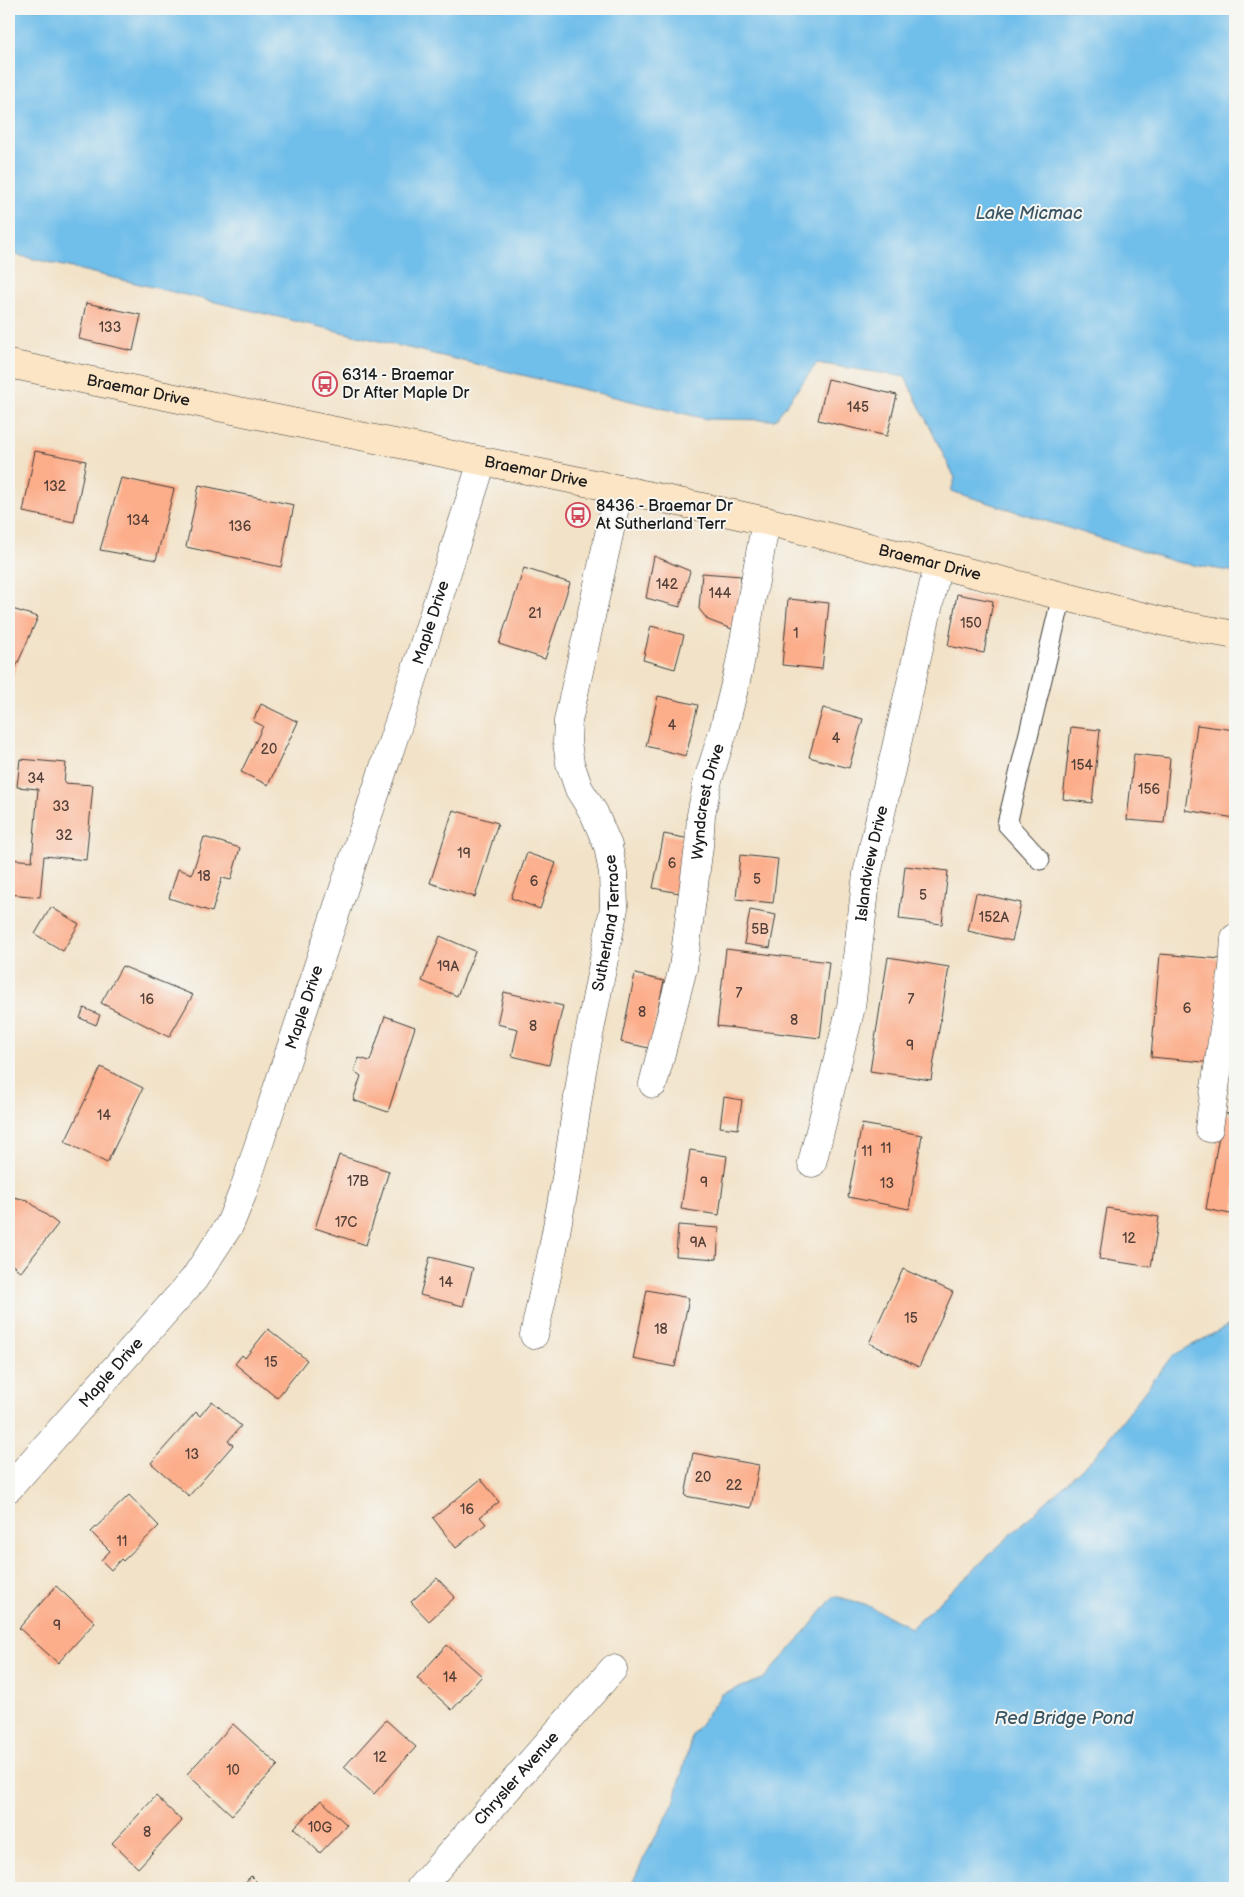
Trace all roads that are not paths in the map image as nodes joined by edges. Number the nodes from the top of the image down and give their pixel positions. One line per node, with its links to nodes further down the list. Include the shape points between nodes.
1 (9, 364): 2 (main road, Braemar Drive)
2 (482, 462): 3 (main road, Braemar Drive); 14 (street, Maple Drive, via 400,719 230,1224 194,1279)
3 (619, 489): 4 (main road, Braemar Drive); 13 (street, Sutherland Terrace, via 568,721 570,763 579,789 608,846 614,908 582,1071 553,1248)
4 (766, 521): 5 (main road, Braemar Drive); 10 (street, Wyndcrest Drive, via 739,668 706,788 683,968)
5 (938, 566): 6 (main road, Braemar Drive); 12 (street, Islandview Drive, via 867,874 851,1007)
6 (1062, 596): 7 (main road, Braemar Drive); 8 (lane, via 1007,824)
7 (1235, 635)
8 (1040, 860)
9 (1235, 938): 11 (street)
10 (653, 1084)
11 (1209, 1128)
12 (812, 1163)
13 (534, 1334)
14 (9, 1488)
15 (613, 1668): 16 (street, Chrysler Avenue)
16 (420, 1888)

